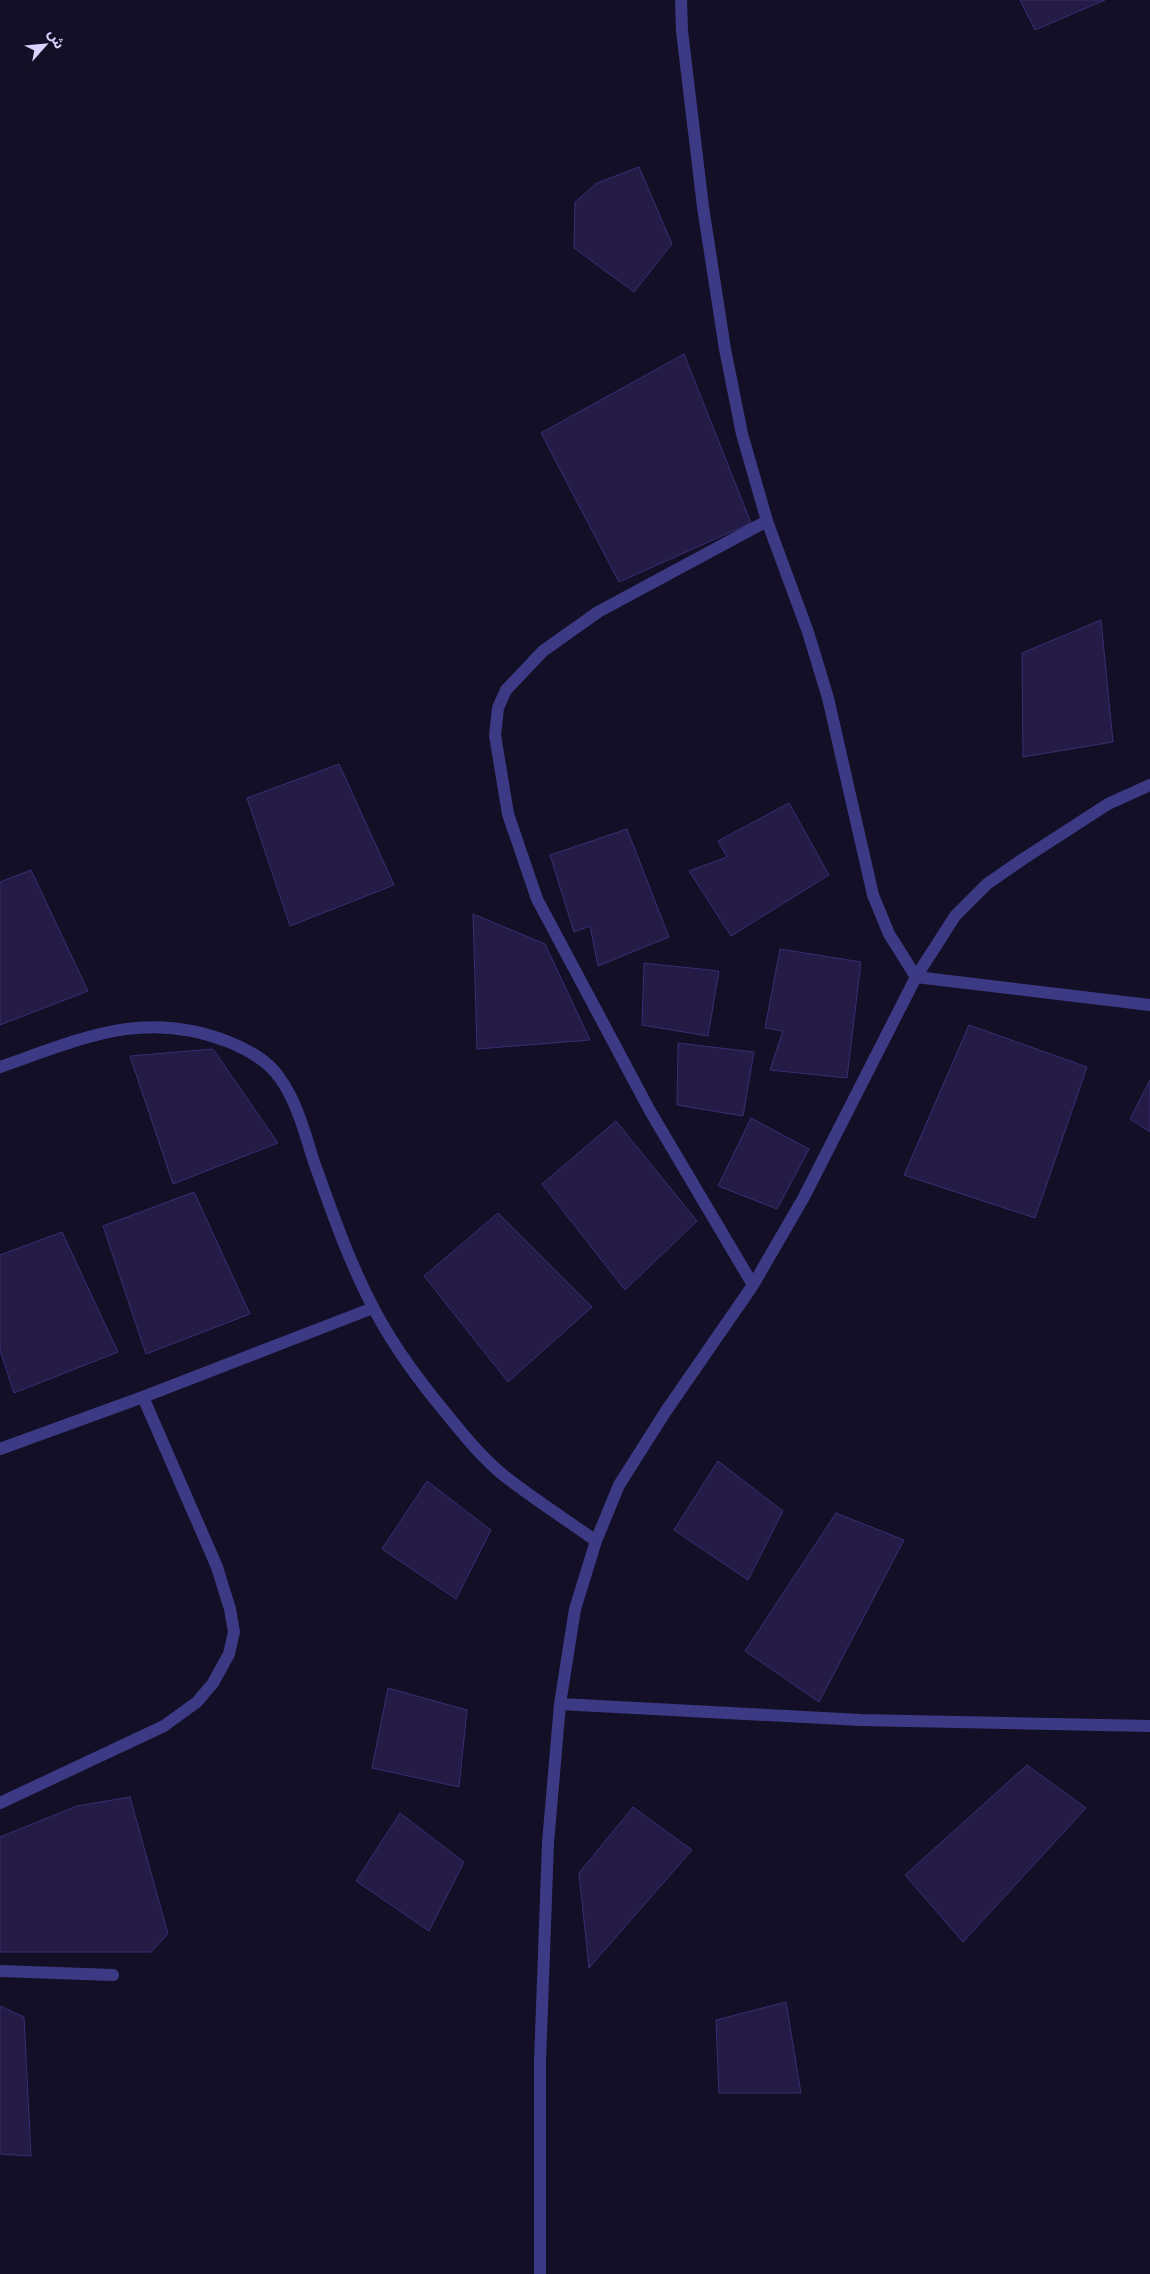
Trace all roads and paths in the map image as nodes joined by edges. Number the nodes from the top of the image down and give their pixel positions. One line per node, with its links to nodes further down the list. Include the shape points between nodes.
1 (681, 0): 2 (street, via 693,130 725,349 742,434)
2 (767, 521): 4 (street, via 808,632 828,698 873,895 889,934); 7 (street, via 598,612 543,651 506,690 498,708 495,735 508,814 537,899 650,1111)
3 (1150, 785): 4 (street, via 1108,804 987,884 955,916)
4 (916, 977): 5 (street); 7 (street, via 804,1198)
5 (1150, 1005)
6 (0, 1067): 8 (street, via 106,1032 137,1026 204,1032 246,1049 279,1077 292,1102 338,1230)
7 (753, 1285): 11 (street, via 618,1485)
8 (373, 1308): 9 (street); 11 (street, via 405,1362 473,1446 505,1477)
9 (143, 1398): 10 (street); 14 (street, via 217,1567 234,1632 229,1654 213,1683 197,1702 164,1726)
10 (0, 1449)
11 (596, 1541): 12 (street, via 575,1609)
12 (560, 1704): 13 (street, via 860,1720); 17 (street, via 548,1853 540,2062)
13 (1150, 1726)
14 (0, 1803)
15 (0, 1971): 16 (street)
16 (112, 1975)
17 (540, 2274)

